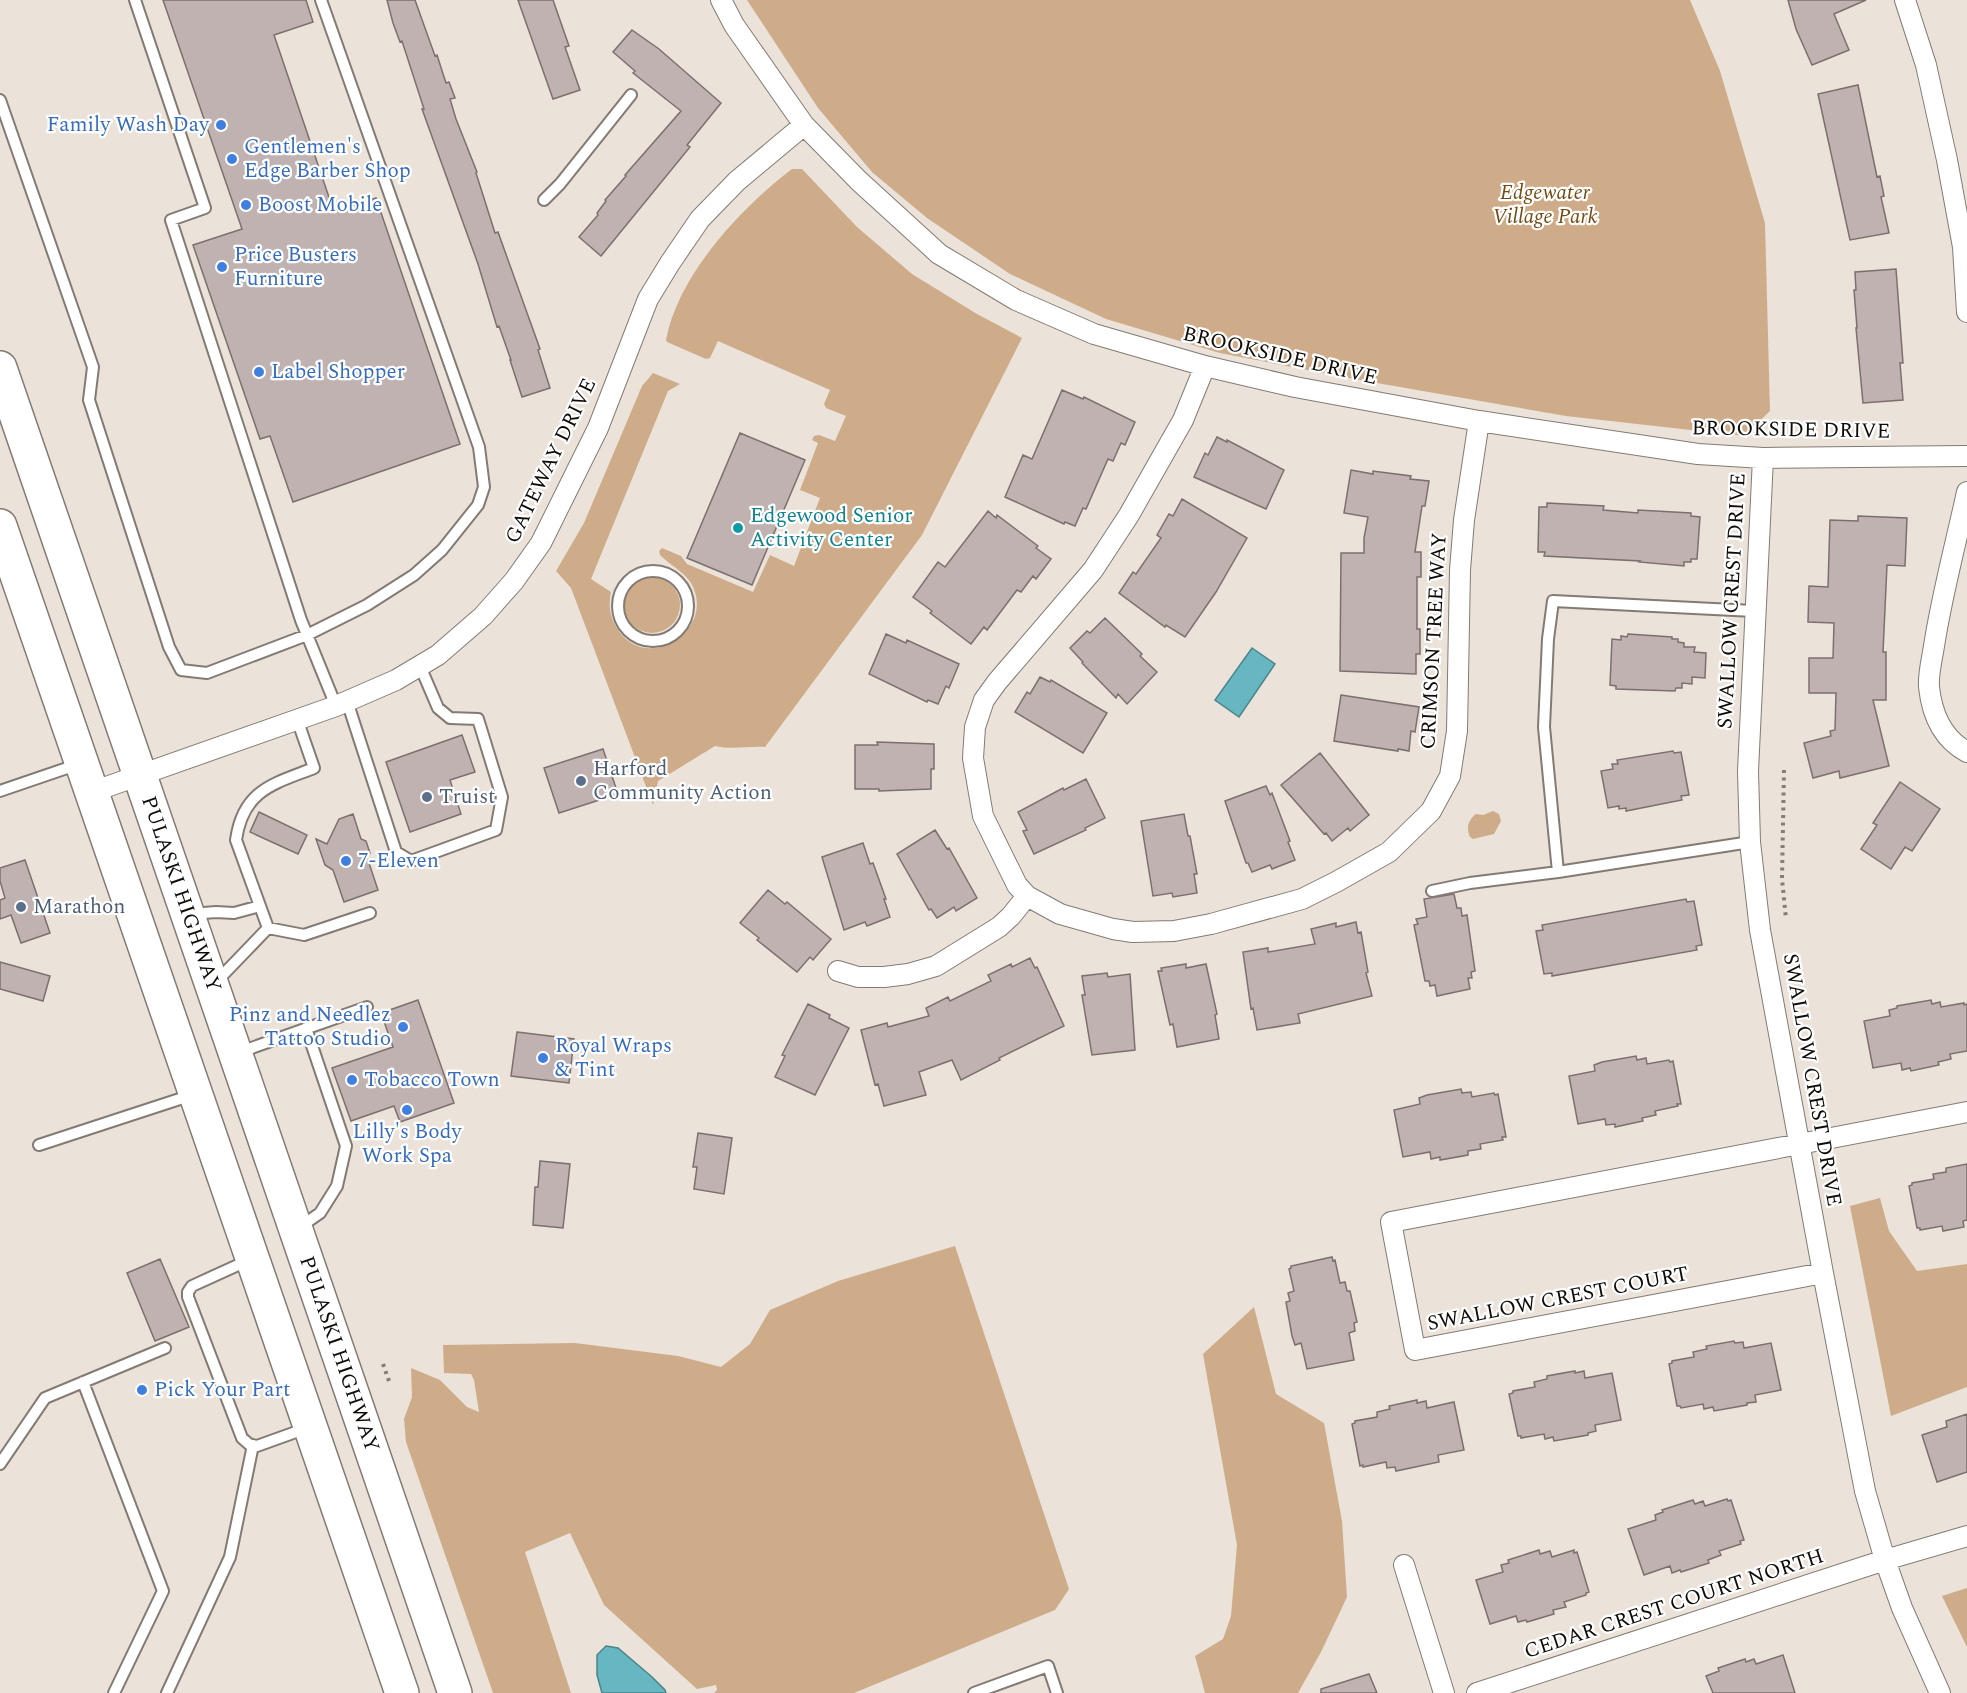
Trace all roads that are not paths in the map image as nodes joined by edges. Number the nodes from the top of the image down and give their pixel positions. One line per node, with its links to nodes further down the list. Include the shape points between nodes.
1 (135, 0): 20 (lane, via 205,208 171,220)
2 (321, 0): 20 (lane, via 479,447 484,487 478,505 442,550 414,575 367,605)
3 (721, 0): 7 (street, BROOKSIDE DRIVE)
4 (1905, 0): 9 (street, via 1926,65)
5 (631, 95): 8 (lane)
6 (0, 100): 20 (lane, via 93,367 88,400 169,647 181,670 207,673)
7 (804, 126): 11 (street, BROOKSIDE DRIVE, via 939,254 1016,300 1094,334); 21 (street, GATEWAY DRIVE, via 699,219 648,299 598,428 541,543 483,616)
8 (543, 200)
9 (1965, 246): 10 (street)
10 (1967, 312)
11 (1205, 366): 13 (street, BROOKSIDE DRIVE); 31 (street, CRIMSON TREE WAY, via 1183,420 1093,570 984,700 975,727 973,758 983,816 1017,885)
12 (0, 368): 25 (highway, PULASKI HIGHWAY)
13 (1479, 421): 15 (street, BROOKSIDE DRIVE, via 1698,454); 31 (street, CRIMSON TREE WAY, via 1460,570 1457,730 1450,776 1431,811 1389,852 1336,882 1302,899 1210,924 1174,931 1113,929 1060,914)
14 (1967, 456): 15 (street, BROOKSIDE DRIVE)
15 (1763, 458): 19 (street, SWALLOW CREST DRIVE)
16 (1967, 492): 24 (street, via 1936,632 1929,685 1936,718 1944,733)
17 (0, 526): 26 (highway)
18 (618, 609): 18 (lane, via 630,632 653,642 677,633 689,609 681,585 660,571 635,576 620,596)
19 (1755, 611): 28 (street, SWALLOW CREST DRIVE, via 1748,771); 29 (lane, via 1553,601 1544,727)
20 (307, 635): 22 (lane)
21 (420, 666): 22 (street, GATEWAY DRIVE); 22 (lane, via 438,708 450,718 478,719 502,797 496,830 411,861 396,852)
22 (342, 703): 23 (street, GATEWAY DRIVE)
23 (297, 719): 25 (street, GATEWAY DRIVE); 32 (lane, via 314,768 262,790 253,798 238,826 236,840)
24 (1967, 752)
25 (141, 774): 26 (street, GATEWAY DRIVE); 34 (highway, PULASKI HIGHWAY)
26 (86, 777): 27 (lane); 41 (highway)
27 (0, 791)
28 (1750, 842): 29 (lane); 43 (street, SWALLOW CREST DRIVE, via 1760,930)
29 (1558, 872): 30 (lane)
30 (1432, 891)
31 (1027, 896): 36 (street, via 999,927 936,966 884,976 858,977)
32 (260, 906): 34 (lane, via 234,913); 35 (lane)
33 (370, 913): 35 (lane, via 304,935)
34 (188, 914): 37 (highway, PULASKI HIGHWAY)
35 (268, 928): 37 (lane)
36 (838, 971)
37 (212, 985): 40 (highway, PULASKI HIGHWAY)
38 (367, 1007): 39 (lane)
39 (306, 1028): 40 (lane); 45 (lane, via 346,1146 338,1186 320,1213)
40 (235, 1054): 45 (highway, PULASKI HIGHWAY)
41 (195, 1094): 44 (lane); 46 (highway)
42 (1967, 1112): 43 (street)
43 (1799, 1144): 47 (street, SWALLOW CREST DRIVE); 47 (street, SWALLOW CREST COURT, via 1390,1222 1415,1350)
44 (39, 1145)
45 (296, 1230): 59 (highway, PULASKI HIGHWAY)
46 (252, 1258): 50 (highway); 51 (lane, via 192,1286 188,1296 242,1438)
47 (1823, 1273): 54 (street, SWALLOW CREST DRIVE, via 1865,1491)
48 (165, 1348): 49 (lane)
49 (83, 1382): 52 (lane, via 45,1398); 56 (lane, via 163,1591)
50 (310, 1427): 51 (lane); 58 (highway)
51 (253, 1445): 57 (lane, via 230,1557)
52 (0, 1464)
53 (1967, 1536): 54 (street, CEDAR CREST COURT NORTH)
54 (1885, 1560): 63 (street, CEDAR CREST COURT NORTH); 64 (street, SWALLOW CREST DRIVE)
55 (1404, 1565): 62 (street)
56 (114, 1693)
57 (167, 1693)
58 (402, 1693)
59 (455, 1693)
60 (974, 1693): 61 (lane, via 1048,1666)
61 (1057, 1693)
62 (1444, 1693)
63 (1477, 1693)
64 (1940, 1693)

